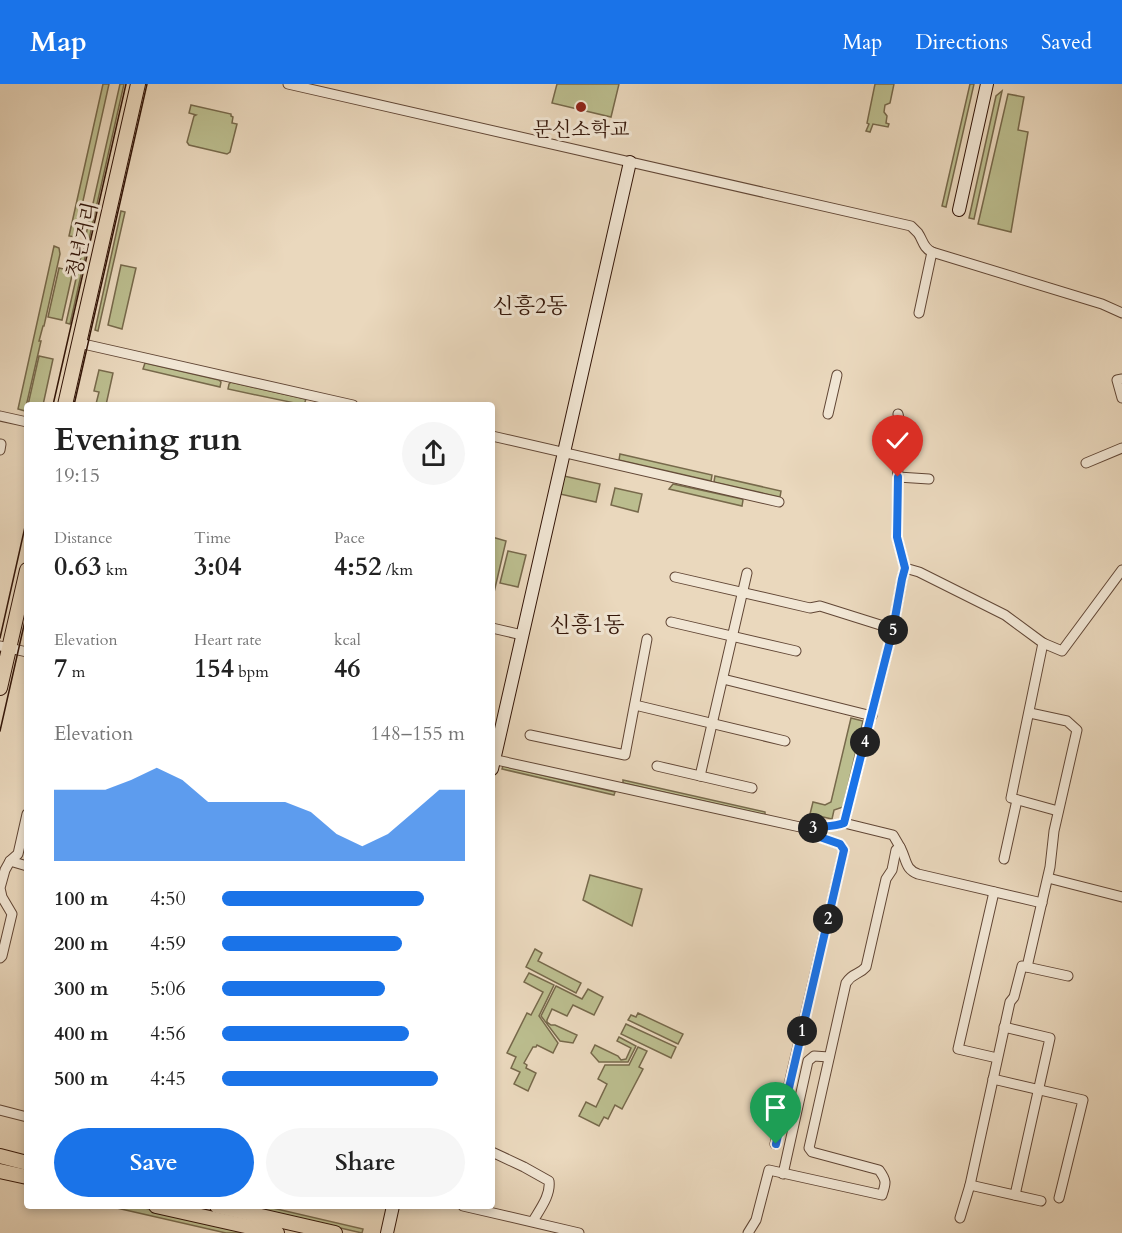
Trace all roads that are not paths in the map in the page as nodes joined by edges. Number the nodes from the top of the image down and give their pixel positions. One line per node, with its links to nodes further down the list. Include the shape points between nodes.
1 (138, 84): 9 (main road, 청년거리)
2 (288, 84): 4 (street)
3 (987, 84): 5 (street)
4 (630, 162): 6 (street, via 912,226); 24 (street)
5 (959, 210)
6 (932, 252): 7 (street); 8 (street)
7 (919, 313)
8 (1122, 313)
9 (79, 343): 13 (street); 14 (main road, 청년거리)
10 (837, 375): 16 (street)
11 (1122, 379): 12 (street, via 1117,380)
12 (1122, 398)
13 (309, 400): 15 (street)
14 (66, 402)
15 (327, 402)
16 (828, 414)
17 (898, 414): 26 (street)
18 (0, 416): 19 (street)
19 (24, 421)
20 (495, 437): 24 (street)
21 (0, 444): 23 (street)
22 (1122, 448): 25 (street)
23 (0, 450)
24 (564, 453): 28 (street); 38 (street)
25 (1086, 463)
26 (898, 477): 27 (street); 29 (street, via 897,537)
27 (929, 479)
28 (779, 502)
29 (905, 568): 37 (street); 41 (street, via 1005,615)
30 (1122, 570): 41 (street, via 1062,651)
31 (747, 573): 34 (street)
32 (675, 577): 34 (street)
33 (24, 580): 42 (main road)
34 (743, 593): 37 (street, via 810,608 820,606); 39 (street)
35 (671, 622): 39 (street)
36 (495, 629): 38 (street)
37 (893, 629): 49 (street)
38 (522, 635): 53 (street)
39 (732, 637): 44 (street); 45 (street)
40 (647, 639): 47 (street)
41 (1043, 643): 48 (street)
42 (5, 647): 43 (street); 46 (main road)
43 (24, 651)
44 (796, 651)
45 (723, 679): 49 (street); 50 (street)
46 (0, 688)
47 (635, 705): 50 (street); 51 (street, via 625,755)
48 (1030, 713): 58 (street, via 1011,798); 59 (street, via 1067,721 1077,730)
49 (872, 716): 60 (street)
50 (713, 723): 52 (street); 56 (street)
51 (530, 735)
52 (785, 741)
53 (495, 753)
54 (495, 762): 62 (street)
55 (657, 766): 56 (street)
56 (700, 776): 57 (street)
57 (752, 788)
58 (1017, 800): 59 (street); 64 (street)
59 (1058, 811): 67 (street)
60 (844, 823): 62 (street); 63 (street, via 893,836)
61 (24, 827): 65 (street, via 18,854)
62 (809, 829): 81 (street, via 840,844 844,850)
63 (900, 847): 68 (street, via 911,871); 75 (street, via 886,879 866,967 846,983)
64 (1004, 859)
65 (10, 861): 66 (street); 71 (street, via 0,888 12,914)
66 (24, 865)
67 (1048, 878): 69 (street); 70 (street)
68 (994, 892): 70 (street); 76 (street, via 958,1049)
69 (1122, 897)
70 (1042, 903): 72 (street)
71 (0, 958)
72 (1027, 967): 73 (street); 74 (street, via 1022,966)
73 (1068, 976)
74 (1004, 1027): 76 (street); 78 (street, via 1050,1038)
75 (829, 1057): 86 (street, via 814,1056 808,1061); 86 (street, via 809,1148 879,1170 886,1184 882,1196)
76 (997, 1058): 77 (street)
77 (993, 1079): 78 (street); 88 (street)
78 (1040, 1090): 89 (street); 90 (street, via 1083,1100)
79 (0, 1110): 80 (street)
80 (24, 1116)
81 (776, 1144)
82 (495, 1153): 97 (street, via 549,1181 545,1201)
83 (0, 1156): 84 (main road)
84 (24, 1161)
85 (0, 1171): 87 (main road)
86 (783, 1174): 102 (street, via 769,1170 756,1220)
87 (24, 1176)
88 (970, 1185): 89 (street); 96 (street)
89 (1016, 1195): 91 (street)
90 (1059, 1198)
91 (1041, 1201)
92 (169, 1209): 98 (main road)
93 (230, 1209): 99 (main road)
94 (392, 1209): 100 (street)
95 (477, 1209): 97 (street)
96 (960, 1218)
97 (533, 1221): 101 (street)
98 (277, 1233)
99 (336, 1233)
100 (387, 1233)
101 (579, 1233)
102 (748, 1233)

